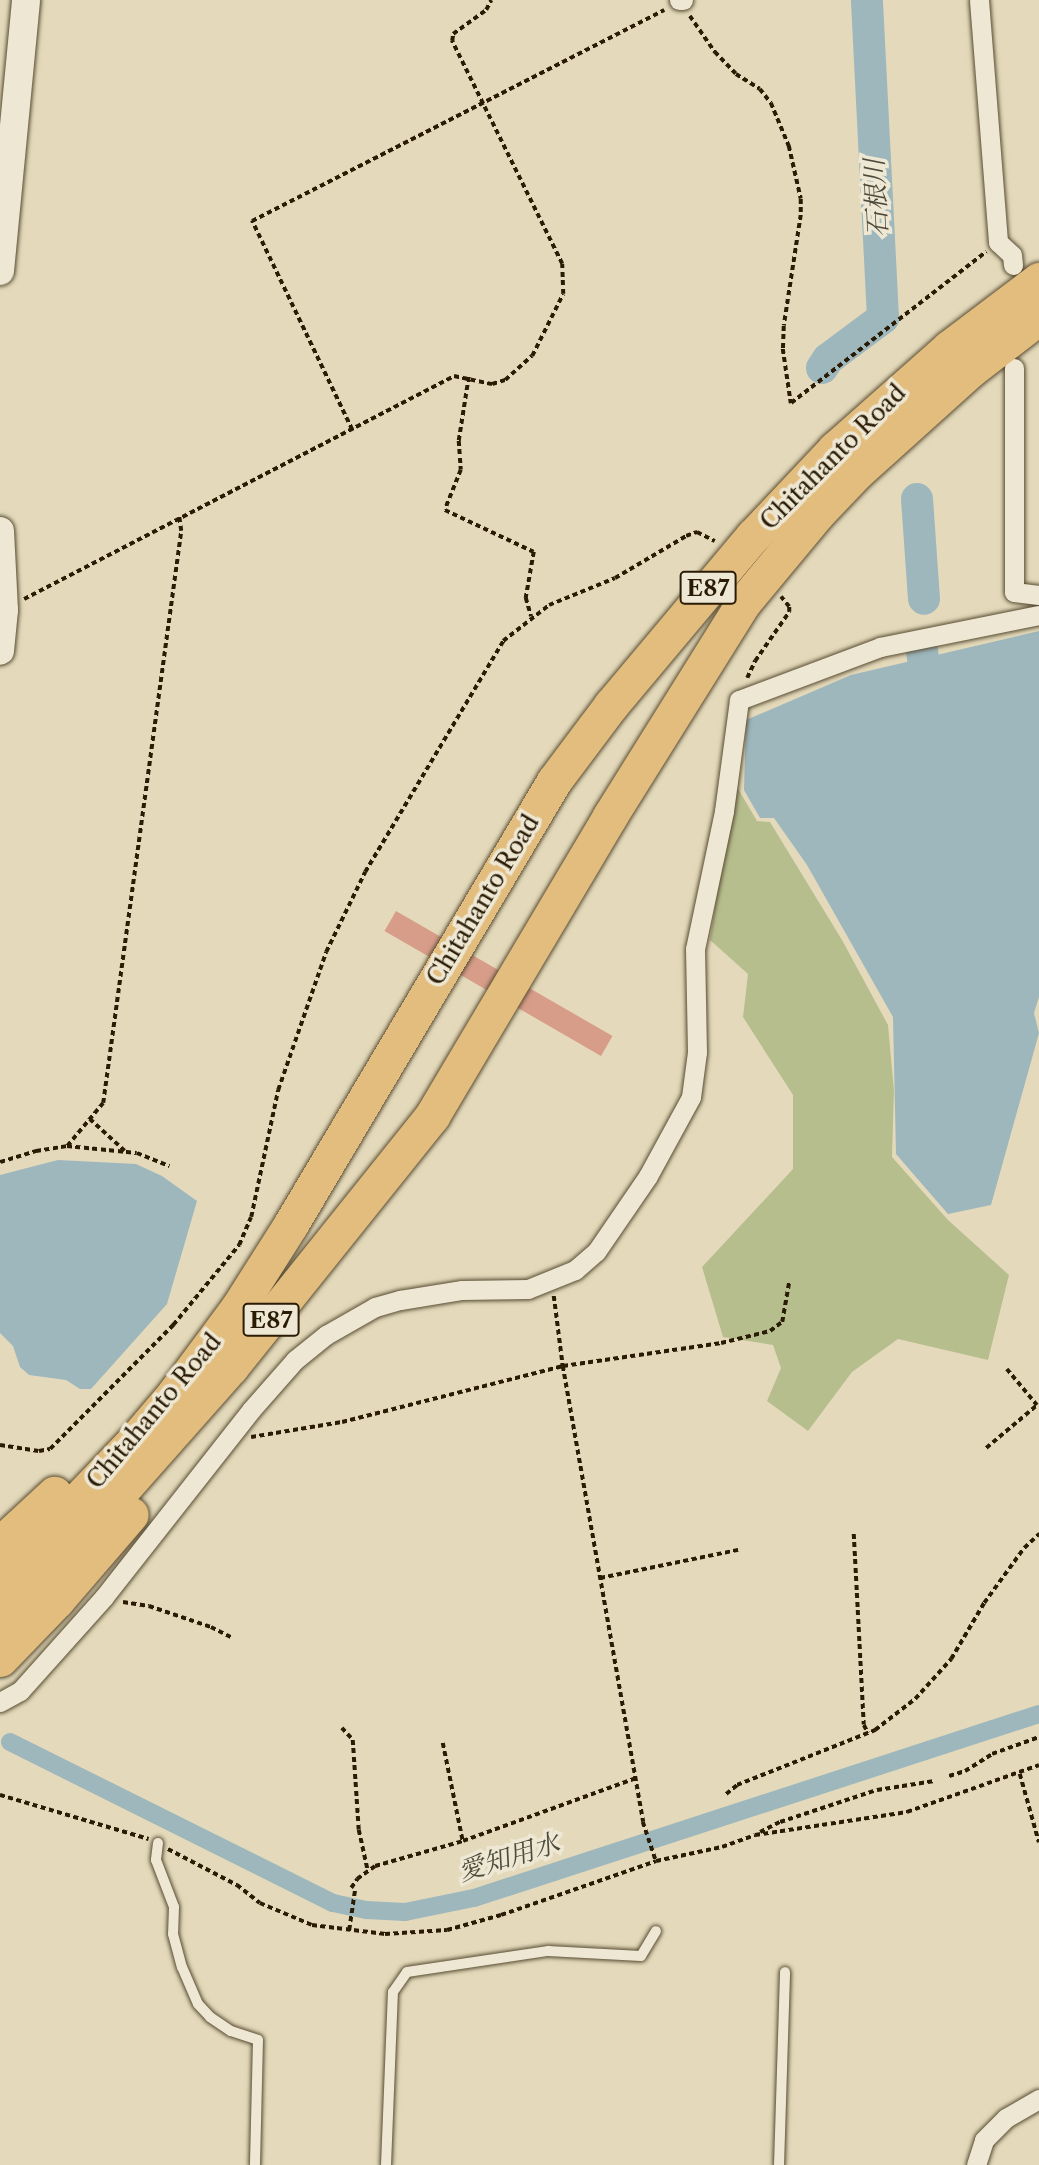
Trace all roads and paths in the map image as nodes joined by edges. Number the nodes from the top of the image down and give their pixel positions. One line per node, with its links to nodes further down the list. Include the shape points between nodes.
1 (26, 0): 7 (main road)
2 (491, 0): 5 (path, via 486,10 453,34 452,41)
3 (979, 0): 6 (street)
4 (681, 1): 5 (path); 6 (path, via 715,52 771,103 789,146 801,199 783,326 791,403)
5 (484, 102): 11 (path, via 556,248 562,264 563,294 532,356 505,380 492,384); 12 (path, via 252,220)
6 (998, 242): 8 (street)
7 (0, 271)
8 (1026, 273): 31 (highway, Chitahanto Road / E87, via 793,492 580,743)
9 (1039, 317): 30 (highway, Chitahanto Road / E87, via 969,371 858,472 743,603 432,1116)
10 (1014, 368): 17 (street, via 1014,592)
11 (469, 377): 12 (path, via 454,376); 20 (path, via 459,441 461,470 445,510 534,552 526,598)
12 (352, 430): 13 (path)
13 (179, 516): 18 (path); 23 (path, via 181,531 103,1103)
14 (0, 531): 18 (main road)
15 (715, 541): 20 (path, via 697,532 615,578)
16 (774, 591): 22 (path, via 785,600 789,612 755,661)
17 (1039, 595)
18 (4, 610): 21 (main road)
19 (1039, 615): 22 (street, via 880,646)
20 (531, 616): 36 (path, via 503,641 468,696 365,872 326,952 278,1090 251,1217 239,1245 173,1325 50,1449)
21 (0, 651)
22 (739, 700): 28 (street, via 724,811 695,949 697,1052 691,1097 648,1176 596,1252)
23 (90, 1119): 24 (path); 25 (path)
24 (67, 1146): 25 (path); 26 (path)
25 (126, 1152): 27 (path)
26 (0, 1162)
27 (170, 1167)
28 (552, 1282): 32 (path); 35 (street, via 528,1289 431,1293 375,1307 326,1335 295,1360)
29 (789, 1282): 32 (path, via 782,1322 770,1331 721,1343)
30 (285, 1303): 45 (highway, Chitahanto Road / E87, via 153,1457); 47 (highway, via 237,1386 57,1600)
31 (239, 1306): 40 (highway); 43 (highway, Chitahanto Road / E87, via 134,1441)
32 (562, 1366): 35 (path, via 342,1422); 42 (path)
33 (1007, 1369): 34 (path)
34 (1038, 1406): 37 (path)
35 (230, 1436): 44 (street)
36 (0, 1445)
37 (986, 1448)
38 (854, 1534): 50 (path)
39 (1039, 1534): 50 (path, via 984,1604 935,1679 892,1718)
40 (0, 1544)
41 (738, 1550): 42 (path)
42 (599, 1578): 56 (path)
43 (0, 1581)
44 (104, 1597): 46 (path, via 149,1605); 48 (street, via 19,1691)
45 (0, 1617)
46 (233, 1638)
47 (0, 1659)
48 (0, 1702)
49 (342, 1728): 65 (path, via 353,1740 359,1830)
50 (867, 1733): 59 (path, via 737,1785)
51 (1039, 1737): 55 (path)
52 (443, 1742): 61 (path)
53 (1039, 1765): 54 (path)
54 (1020, 1774): 60 (path, via 907,1812); 62 (path)
55 (949, 1776)
56 (636, 1778): 61 (path); 64 (path, via 643,1822)
57 (934, 1781): 60 (path, via 877,1790 780,1822)
58 (0, 1794): 63 (path)
59 (726, 1794)
60 (755, 1835): 64 (path)
61 (463, 1841): 65 (path)
62 (1039, 1842)
63 (158, 1843): 66 (path, via 283,1915 313,1926); 70 (lane, via 156,1860 174,1907 173,1934 198,2004 231,2031 258,2040)
64 (656, 1861): 66 (path, via 447,1930 385,1934)
65 (368, 1871): 66 (path, via 353,1888)
66 (349, 1930)
67 (656, 1931): 71 (lane, via 641,1956 548,1951 407,1972 393,1992)
68 (785, 1972): 72 (lane)
69 (1039, 2099): 73 (street, via 1006,2118 984,2140)
70 (255, 2165)
71 (386, 2165)
72 (779, 2165)
73 (976, 2165)

